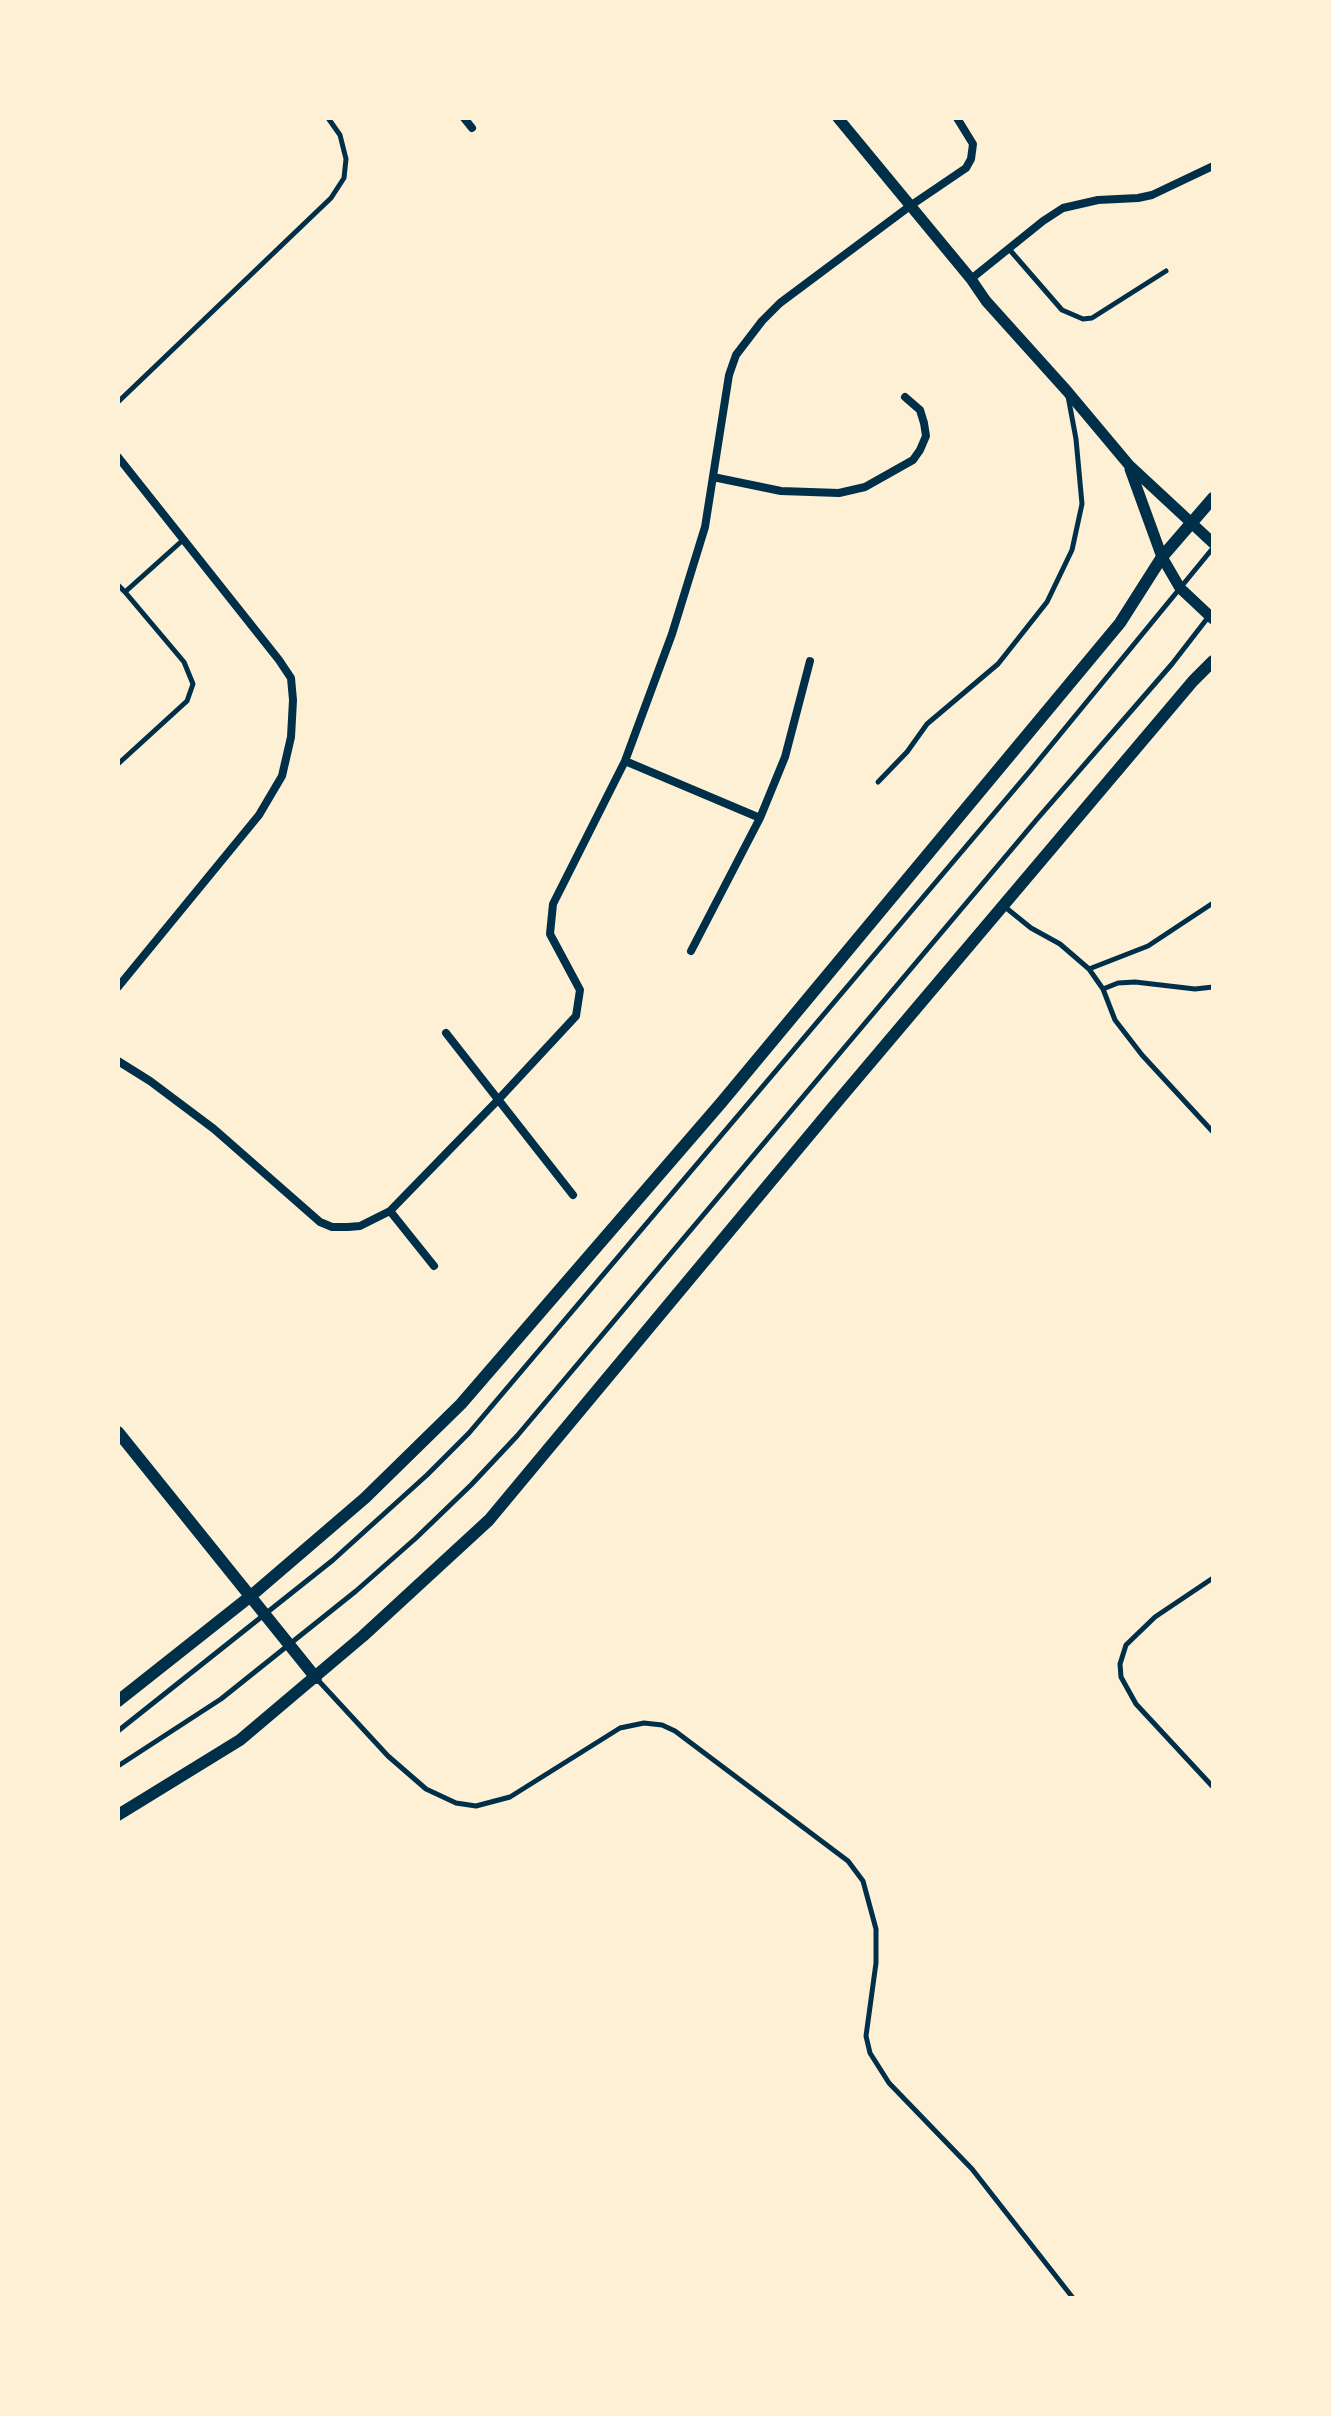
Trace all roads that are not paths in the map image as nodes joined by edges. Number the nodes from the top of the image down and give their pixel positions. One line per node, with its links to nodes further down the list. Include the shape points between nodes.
1 (328, 118): 13 (lane, via 340,135 346,159 344,178 331,198)
2 (464, 118): 5 (street)
3 (957, 118): 7 (street, via 973,144 971,159 956,177)
4 (845, 120): 7 (street)
5 (472, 128)
6 (1213, 166): 8 (street, via 1152,195 1063,208)
7 (910, 206): 10 (street); 16 (street, via 780,303 749,337 729,375)
8 (1009, 249): 9 (lane, via 1062,310 1083,319); 10 (street)
9 (1166, 271)
10 (971, 279): 11 (street)
11 (1067, 391): 15 (street); 30 (lane, via 1082,504 1072,550 1047,602 998,664 927,724)
12 (905, 397): 16 (street, via 920,410 924,423 920,450 913,460 865,487 839,493 781,491)
13 (118, 402)
14 (118, 457): 19 (street)
15 (1129, 465): 18 (street); 21 (street)
16 (713, 477): 28 (street, via 685,593)
17 (1213, 498): 18 (main road)
18 (1191, 522): 20 (street); 21 (main road)
19 (183, 539): 24 (lane); 36 (street, via 291,678 291,737 282,776 259,815)
20 (1213, 545): 23 (lane)
21 (1162, 557): 23 (street); 48 (main road, via 1120,623 721,1103 461,1404 365,1498)
22 (118, 585): 24 (lane)
23 (1180, 588): 25 (street); 49 (lane, via 469,1433 333,1560)
24 (125, 592): 29 (lane, via 184,662 193,684 187,701)
25 (1212, 615): 50 (lane, via 517,1436 416,1538)
26 (810, 661): 31 (street, via 796,724)
27 (1213, 661): 33 (main road)
28 (625, 761): 31 (street); 41 (street, via 550,918 550,934 580,990 576,1016)
29 (118, 764)
30 (878, 782)
31 (760, 818): 34 (street)
32 (1213, 903): 35 (lane, via 1148,946)
33 (1003, 906): 35 (lane); 51 (main road, via 489,1520)
34 (691, 951)
35 (1089, 969): 38 (lane)
36 (118, 987)
37 (1213, 987): 38 (lane, via 1125,982)
38 (1103, 989): 42 (lane, via 1115,1020)
39 (446, 1033): 41 (street)
40 (118, 1061): 44 (street, via 214,1129 320,1222 360,1226)
41 (497, 1101): 43 (street); 44 (street)
42 (1213, 1132)
43 (573, 1195)
44 (390, 1211): 45 (street)
45 (434, 1266)
46 (118, 1432): 48 (main road)
47 (1213, 1578): 55 (lane, via 1155,1617 1126,1645 1120,1664 1136,1704)
48 (252, 1595): 49 (main road); 52 (main road)
49 (265, 1613): 50 (main road); 53 (lane)
50 (289, 1643): 51 (main road); 54 (lane, via 221,1699)
51 (316, 1678): 56 (main road, via 240,1740); 57 (lane, via 388,1756 444,1798 476,1806 510,1797 620,1728 662,1725 848,1861 863,1881 876,1929 866,2036 870,2053 889,2083 972,2169)
52 (118, 1701)
53 (118, 1731)
54 (118, 1766)
55 (1213, 1787)
56 (118, 1815)
57 (1073, 2298)

